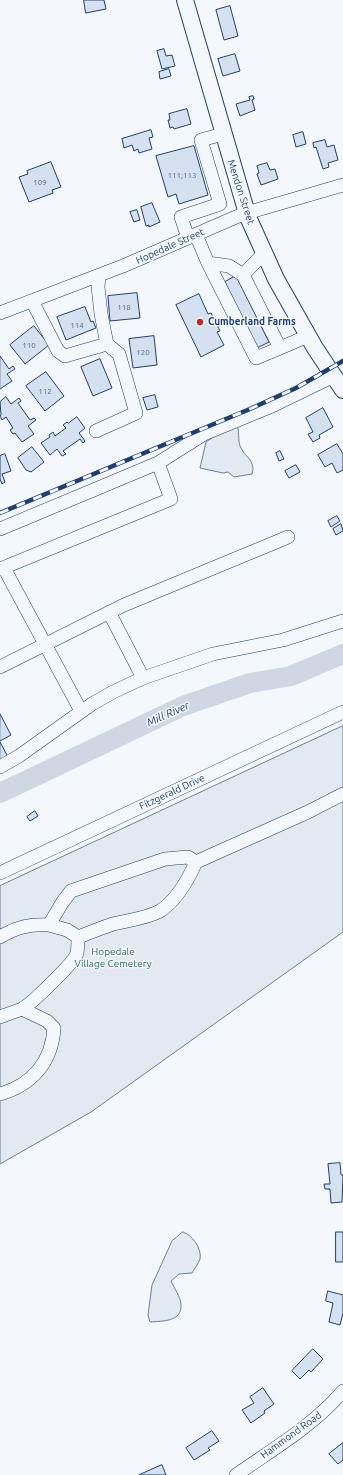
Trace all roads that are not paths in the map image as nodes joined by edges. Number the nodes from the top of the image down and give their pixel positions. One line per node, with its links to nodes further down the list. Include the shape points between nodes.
1 (184, 0): 2 (main road, Mendon Street)
2 (223, 134): 4 (main road, Mendon Street); 5 (street, via 201,140 220,204 180,217)
3 (343, 186): 4 (street, Hopedale Street)
4 (246, 213): 5 (street, Hopedale Street); 6 (main road, Mendon Street)
5 (192, 236): 7 (street); 9 (street, Hopedale Street)
6 (264, 253): 8 (street); 12 (main road, Mendon Street)
7 (208, 263): 8 (street, via 229,266); 14 (street, via 256,358)
8 (243, 275): 14 (street)
9 (99, 276): 10 (street, Hopedale Street); 13 (street, via 101,314)
10 (32, 301): 11 (street, Hopedale Street); 13 (street, via 58,351 65,356)
11 (0, 313)
12 (308, 336): 14 (street); 15 (main road, Mendon Street)
13 (107, 344): 17 (street, via 119,354 136,413)
14 (280, 348)
15 (334, 376): 16 (main road, Mendon Street); 18 (street, via 272,406 204,434)
16 (343, 390)
17 (96, 431)
18 (158, 463): 19 (street); 21 (street, via 171,499)
19 (0, 530)
20 (288, 537): 22 (street)
21 (2, 568): 24 (street)
22 (109, 612): 24 (street); 26 (street)
23 (343, 621): 26 (street, via 283,640 212,654)
24 (45, 644): 25 (street); 27 (street)
25 (0, 667)
26 (143, 678): 27 (street)
27 (81, 711): 29 (street)
28 (343, 712): 32 (street, Fitzgerald Drive)
29 (0, 767)
30 (343, 794): 31 (street)
31 (196, 862): 33 (street, via 188,857 165,859 71,892); 35 (street, via 177,895 160,911)
32 (0, 873)
33 (49, 925): 34 (street, via 22,926); 35 (street, via 67,930)
34 (0, 937)
35 (78, 937): 36 (street, via 77,954 68,966)
36 (22, 1009): 37 (street); 38 (street, via 47,1021 54,1028 53,1042 45,1062 30,1080)
37 (0, 1017)
38 (0, 1094)
39 (343, 1391): 40 (street, Hammond Road, via 315,1419)
40 (236, 1475)

